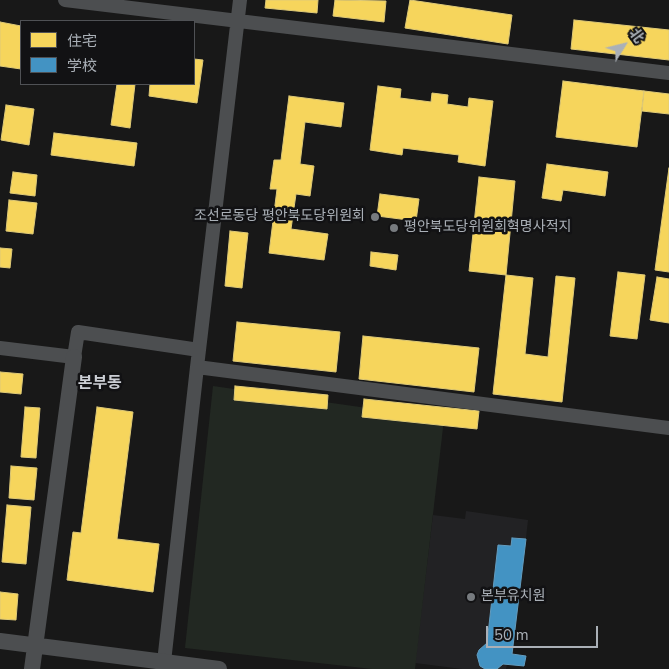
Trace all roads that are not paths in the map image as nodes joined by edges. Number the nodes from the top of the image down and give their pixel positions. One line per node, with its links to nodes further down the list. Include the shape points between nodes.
1 (65, 0): 3 (street)
2 (240, 0): 3 (street)
3 (237, 20): 4 (street); 6 (street)
4 (669, 73)
5 (0, 348): 7 (street)
6 (199, 350): 7 (street, via 78,332); 8 (street)
7 (74, 357): 11 (street)
8 (197, 367): 9 (street); 12 (street)
9 (669, 428)
10 (0, 641): 11 (street)
11 (34, 645): 12 (street); 13 (street)
12 (164, 662): 14 (street)
13 (32, 669)
14 (219, 669)

